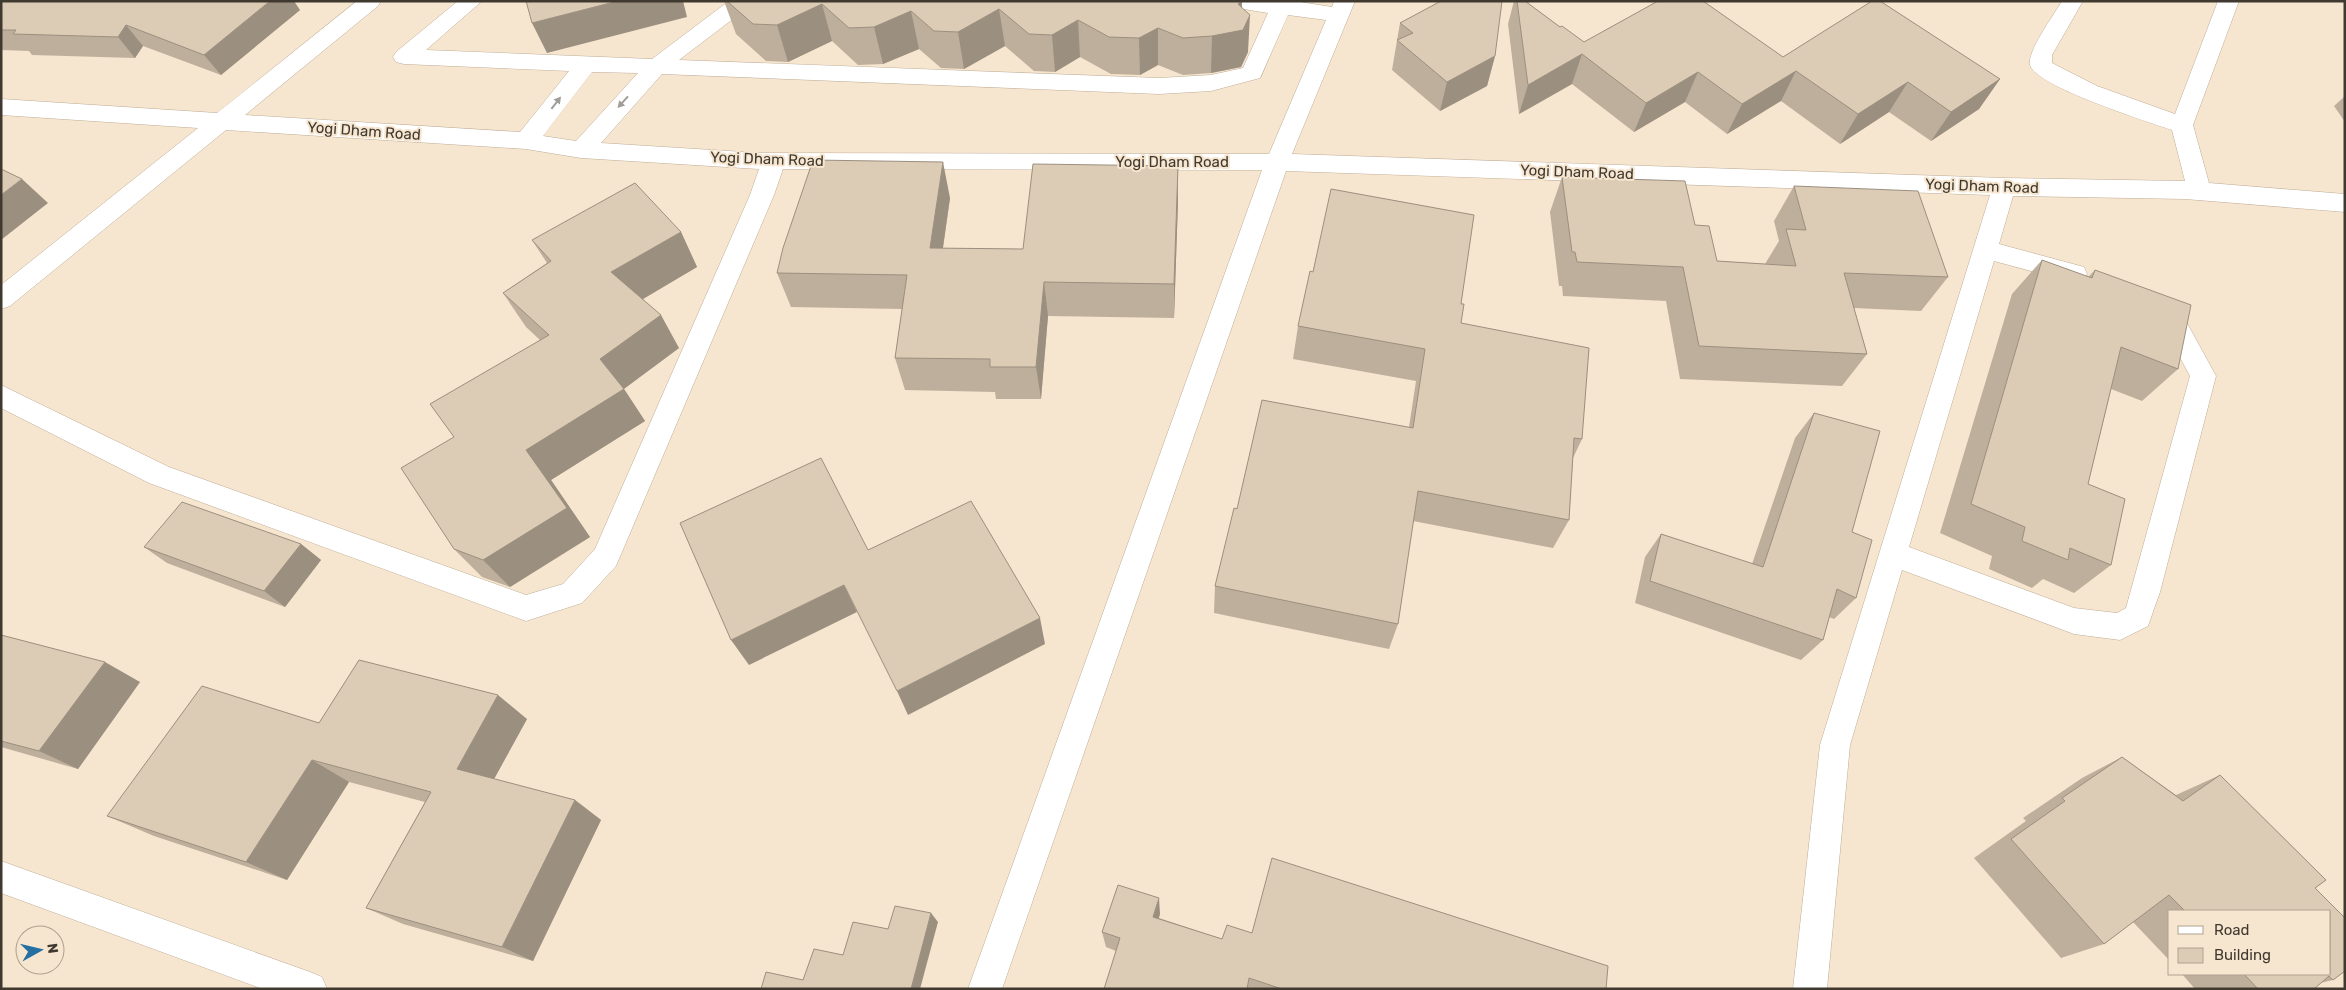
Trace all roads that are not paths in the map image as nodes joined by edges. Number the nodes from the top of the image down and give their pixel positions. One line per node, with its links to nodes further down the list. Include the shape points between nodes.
1 (371, 1): 12 (street)
2 (472, 1): 9 (street, via 404,57)
3 (743, 1): 10 (street)
4 (1232, 1): 7 (street)
5 (2073, 1): 13 (street, via 2041,55 2041,66 2051,74 2094,92)
6 (2229, 1): 13 (street)
7 (1283, 4): 8 (street); 10 (street, via 1252,73 1211,83 1159,86)
8 (1343, 8): 17 (street)
9 (586, 64): 10 (street); 14 (street, one-way to 9)
10 (657, 66): 15 (street, one-way to 15)
11 (1, 107): 12 (street, Yogi Dham Road)
12 (221, 121): 14 (street, Yogi Dham Road); 23 (street)
13 (2182, 125): 19 (street)
14 (526, 141): 15 (street, Yogi Dham Road)
15 (581, 150): 16 (street, Yogi Dham Road)
16 (774, 161): 17 (street, Yogi Dham Road); 25 (street, via 606,557 572,594 526,608 159,475)
17 (1276, 162): 18 (street, Yogi Dham Road); 29 (street)
18 (2004, 186): 19 (street, Yogi Dham Road); 21 (street)
19 (2199, 192): 20 (street, Yogi Dham Road)
20 (2345, 203)
21 (1985, 250): 22 (street); 26 (street)
22 (2100, 284)
23 (1, 299)
24 (2130, 310): 26 (street, via 2178,330 2203,376 2138,617 2120,627 2074,621)
25 (1, 396)
26 (1893, 554): 30 (street, via 1835,745)
27 (1, 877): 28 (street)
28 (310, 989)
29 (985, 989)
30 (1810, 989)

